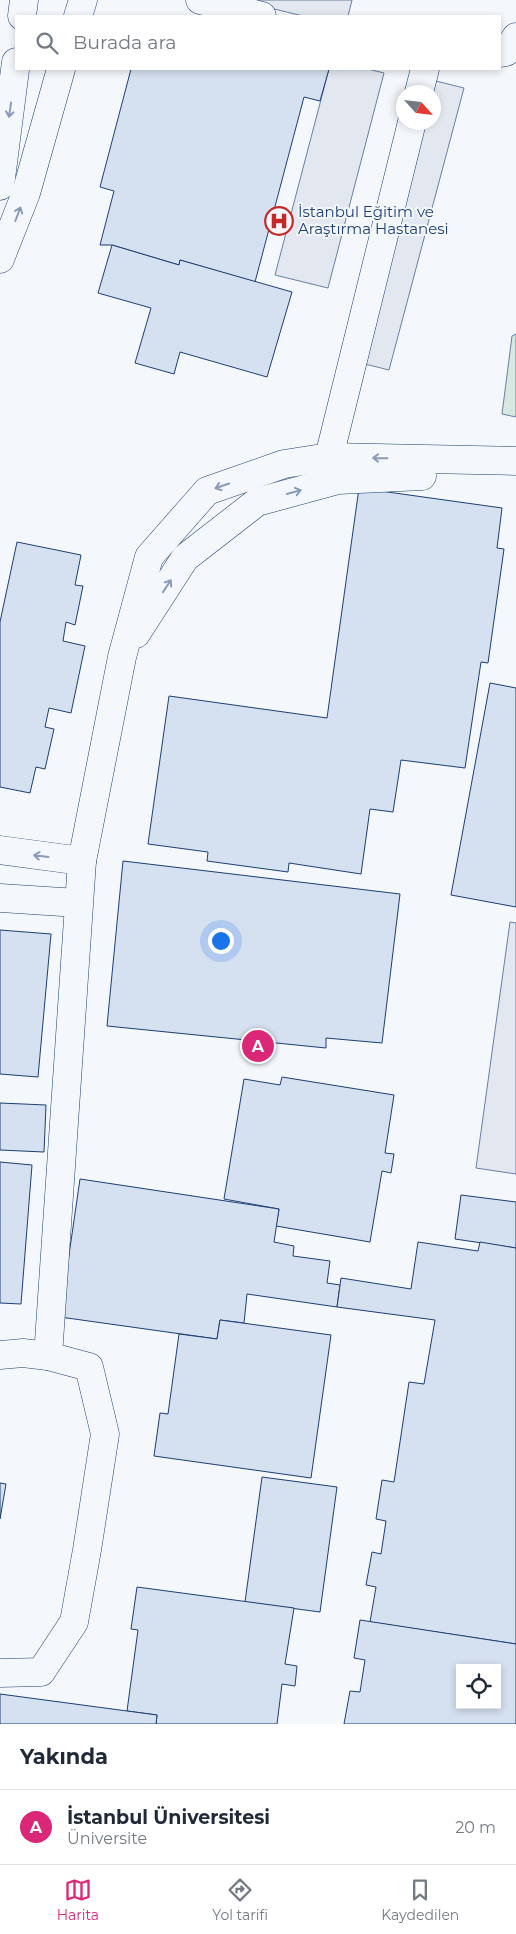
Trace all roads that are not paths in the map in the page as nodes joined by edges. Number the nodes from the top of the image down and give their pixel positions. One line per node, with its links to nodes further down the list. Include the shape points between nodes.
1 (24, 0): 4 (street)
2 (83, 0): 5 (street)
3 (200, 0): 6 (street)
4 (22, 15)
5 (78, 15)
6 (258, 15)
7 (516, 38): 8 (street, via 506,52)
8 (501, 53)
9 (15, 70): 14 (street, one-way to 14)
10 (61, 70): 15 (street, one-way to 10, via 26,193)
11 (425, 70): 12 (street)
12 (421, 85)
13 (410, 130): 16 (street)
14 (0, 186)
15 (0, 259)
16 (329, 457): 17 (street, one-way to 16); 19 (street, one-way to 19, via 284,464 207,491 150,556)
17 (516, 461)
18 (516, 472): 19 (street, one-way to 18, via 185,558 256,502 338,480)
19 (122, 657): 21 (street)
20 (0, 850): 21 (street, one-way to 20)
21 (82, 861): 23 (street)
22 (0, 898): 23 (street)
23 (78, 903): 25 (street)
24 (0, 1355): 25 (street)
25 (48, 1356): 26 (street, via 89,1367 104,1434 88,1540 74,1622 41,1672)
26 (0, 1674)

